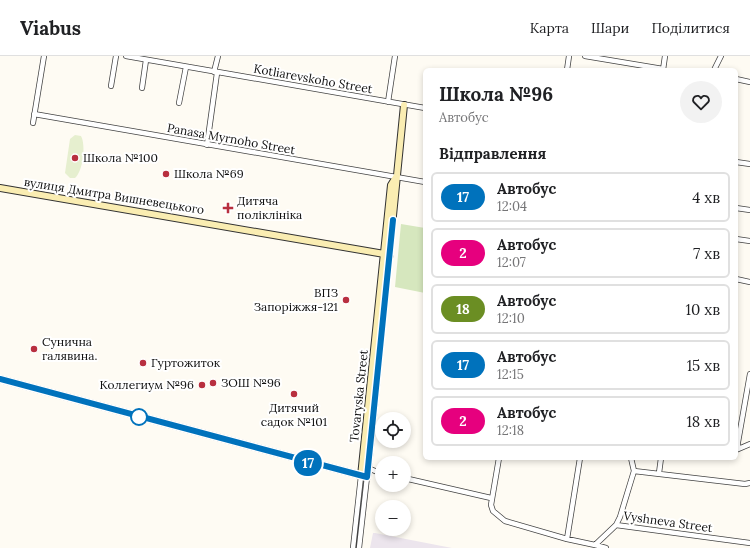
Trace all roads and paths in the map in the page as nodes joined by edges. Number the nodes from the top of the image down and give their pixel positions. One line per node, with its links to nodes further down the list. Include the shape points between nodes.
1 (44, 56): 25 (street)
2 (116, 56): 19 (street)
3 (126, 56): 10 (street, Kotliarevskoho Street)
4 (218, 56): 16 (street)
5 (395, 56): 21 (street)
6 (569, 56): 12 (street)
7 (585, 56): 13 (street)
8 (665, 56): 14 (street)
9 (721, 56): 15 (street)
10 (146, 60): 11 (street, Kotliarevskoho Street); 20 (street)
11 (186, 67): 16 (street, Kotliarevskoho Street); 22 (street)
12 (567, 68)
13 (652, 68)
14 (663, 68)
15 (715, 68)
16 (216, 72): 21 (street, Kotliarevskoho Street); 27 (street)
17 (738, 79): 18 (street)
18 (750, 82)
19 (111, 86)
20 (142, 88)
21 (388, 102): 23 (street, Kotliarevskoho Street)
22 (179, 103)
23 (404, 105): 24 (street, Kotliarevskoho Street); 30 (street)
24 (423, 108)
25 (34, 114): 26 (street); 27 (street, Panasa Myrnoho Street)
26 (33, 123)
27 (207, 144): 30 (street, Panasa Myrnoho Street)
28 (738, 162): 29 (street)
29 (750, 164)
30 (396, 177): 31 (street, Panasa Myrnoho Street); 32 (street)
31 (423, 182)
32 (394, 185): 38 (street, Tovaryska Street, via 393,220); 38 (street, Tovaryska Street, via 384,246)
33 (0, 188): 38 (street, вулиця Дмитра Вишневецького)
34 (738, 208): 35 (street)
35 (750, 210)
36 (738, 238): 37 (street)
37 (750, 241)
38 (386, 254): 39 (street, Tovaryska Street)
39 (386, 267): 51 (street, Tovaryska Street); 55 (street, Tovaryska Street)
40 (738, 279): 41 (street)
41 (750, 282)
42 (750, 374): 44 (street)
43 (0, 379): 55 (street)
44 (738, 442)
45 (750, 444): 46 (street)
46 (738, 450)
47 (499, 460): 58 (street)
48 (580, 460): 60 (street)
49 (632, 460): 52 (street)
50 (661, 460): 54 (street)
51 (368, 468): 53 (street); 55 (street, Tovaryska Street)
52 (634, 470): 54 (street); 59 (street, Vyshneva Street)
53 (375, 471)
54 (659, 473): 57 (street)
55 (364, 477): 61 (street, Tovaryska Street); 64 (street, Tovaryska Street)
56 (411, 480): 58 (street)
57 (750, 483)
58 (491, 498): 60 (street, via 493,511 505,521)
59 (616, 525): 62 (street, Vyshneva Street); 63 (street)
60 (567, 539): 63 (street)
61 (354, 542): 64 (street); 65 (street, Tovaryska Street)
62 (750, 544)
63 (595, 545): 66 (street)
64 (360, 546)
65 (353, 548)
66 (606, 548)

